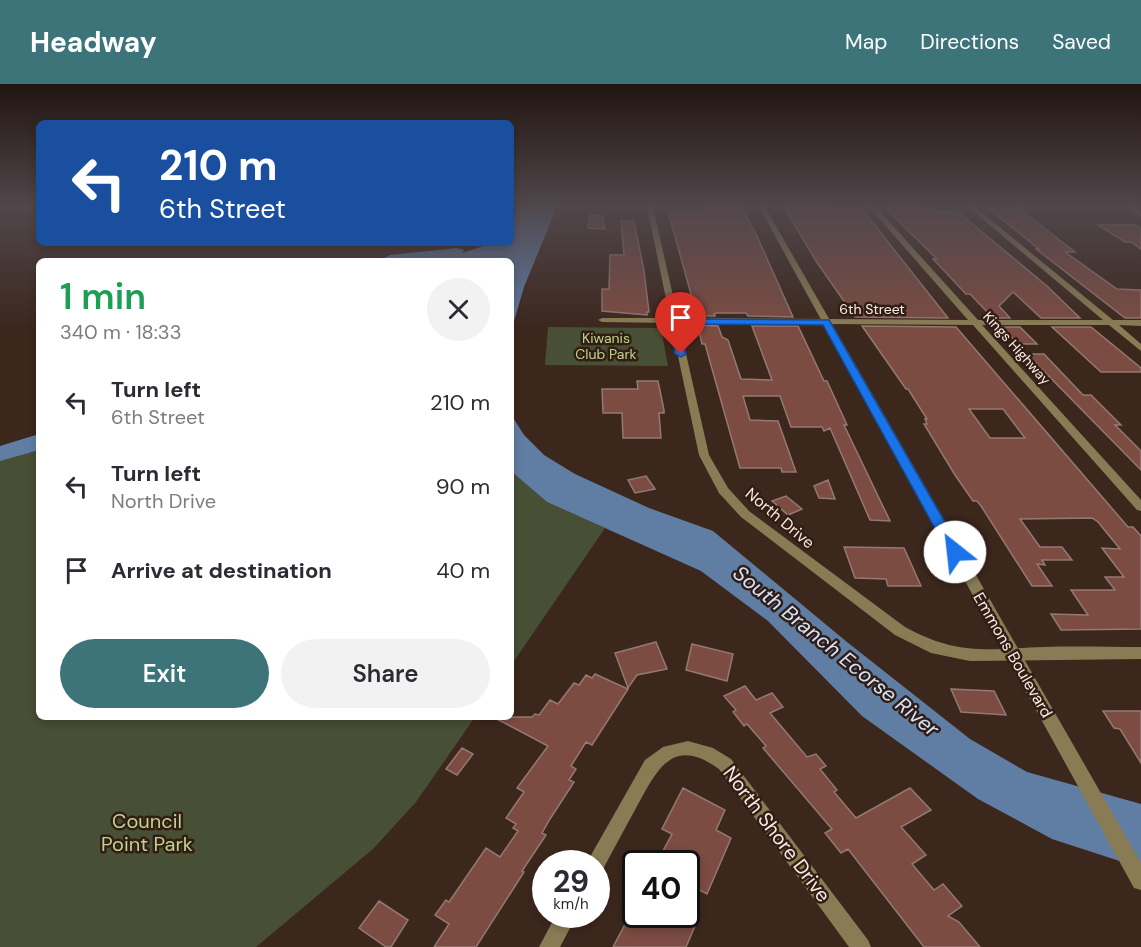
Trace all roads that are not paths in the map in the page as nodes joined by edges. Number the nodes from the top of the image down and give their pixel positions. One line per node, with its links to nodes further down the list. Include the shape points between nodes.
1 (658, 247): 6 (street, North Drive)
2 (784, 247): 7 (street, Emmons Boulevard)
3 (908, 247): 8 (street, Kings Highway)
4 (1019, 247): 9 (street)
5 (602, 320): 6 (street, 6th Street)
6 (673, 321): 7 (street, 6th Street); 14 (street, North Drive, via 704,455 723,490 745,514 912,639 967,657)
7 (826, 322): 8 (street, 6th Street); 14 (street, Emmons Boulevard)
8 (975, 322): 9 (street, 6th Street); 12 (street, Kings Highway)
9 (1110, 323): 10 (street, 6th Street); 11 (street)
10 (1141, 323)
11 (1141, 348)
12 (1141, 507)
13 (1141, 653): 14 (street, North Drive)
14 (1012, 654): 16 (street, Emmons Boulevard)
15 (604, 850): 19 (street, North Shore Drive, via 657,758 682,748 706,751 725,764)
16 (1139, 878)
17 (560, 928): 18 (street)
18 (549, 947)
19 (861, 947)

